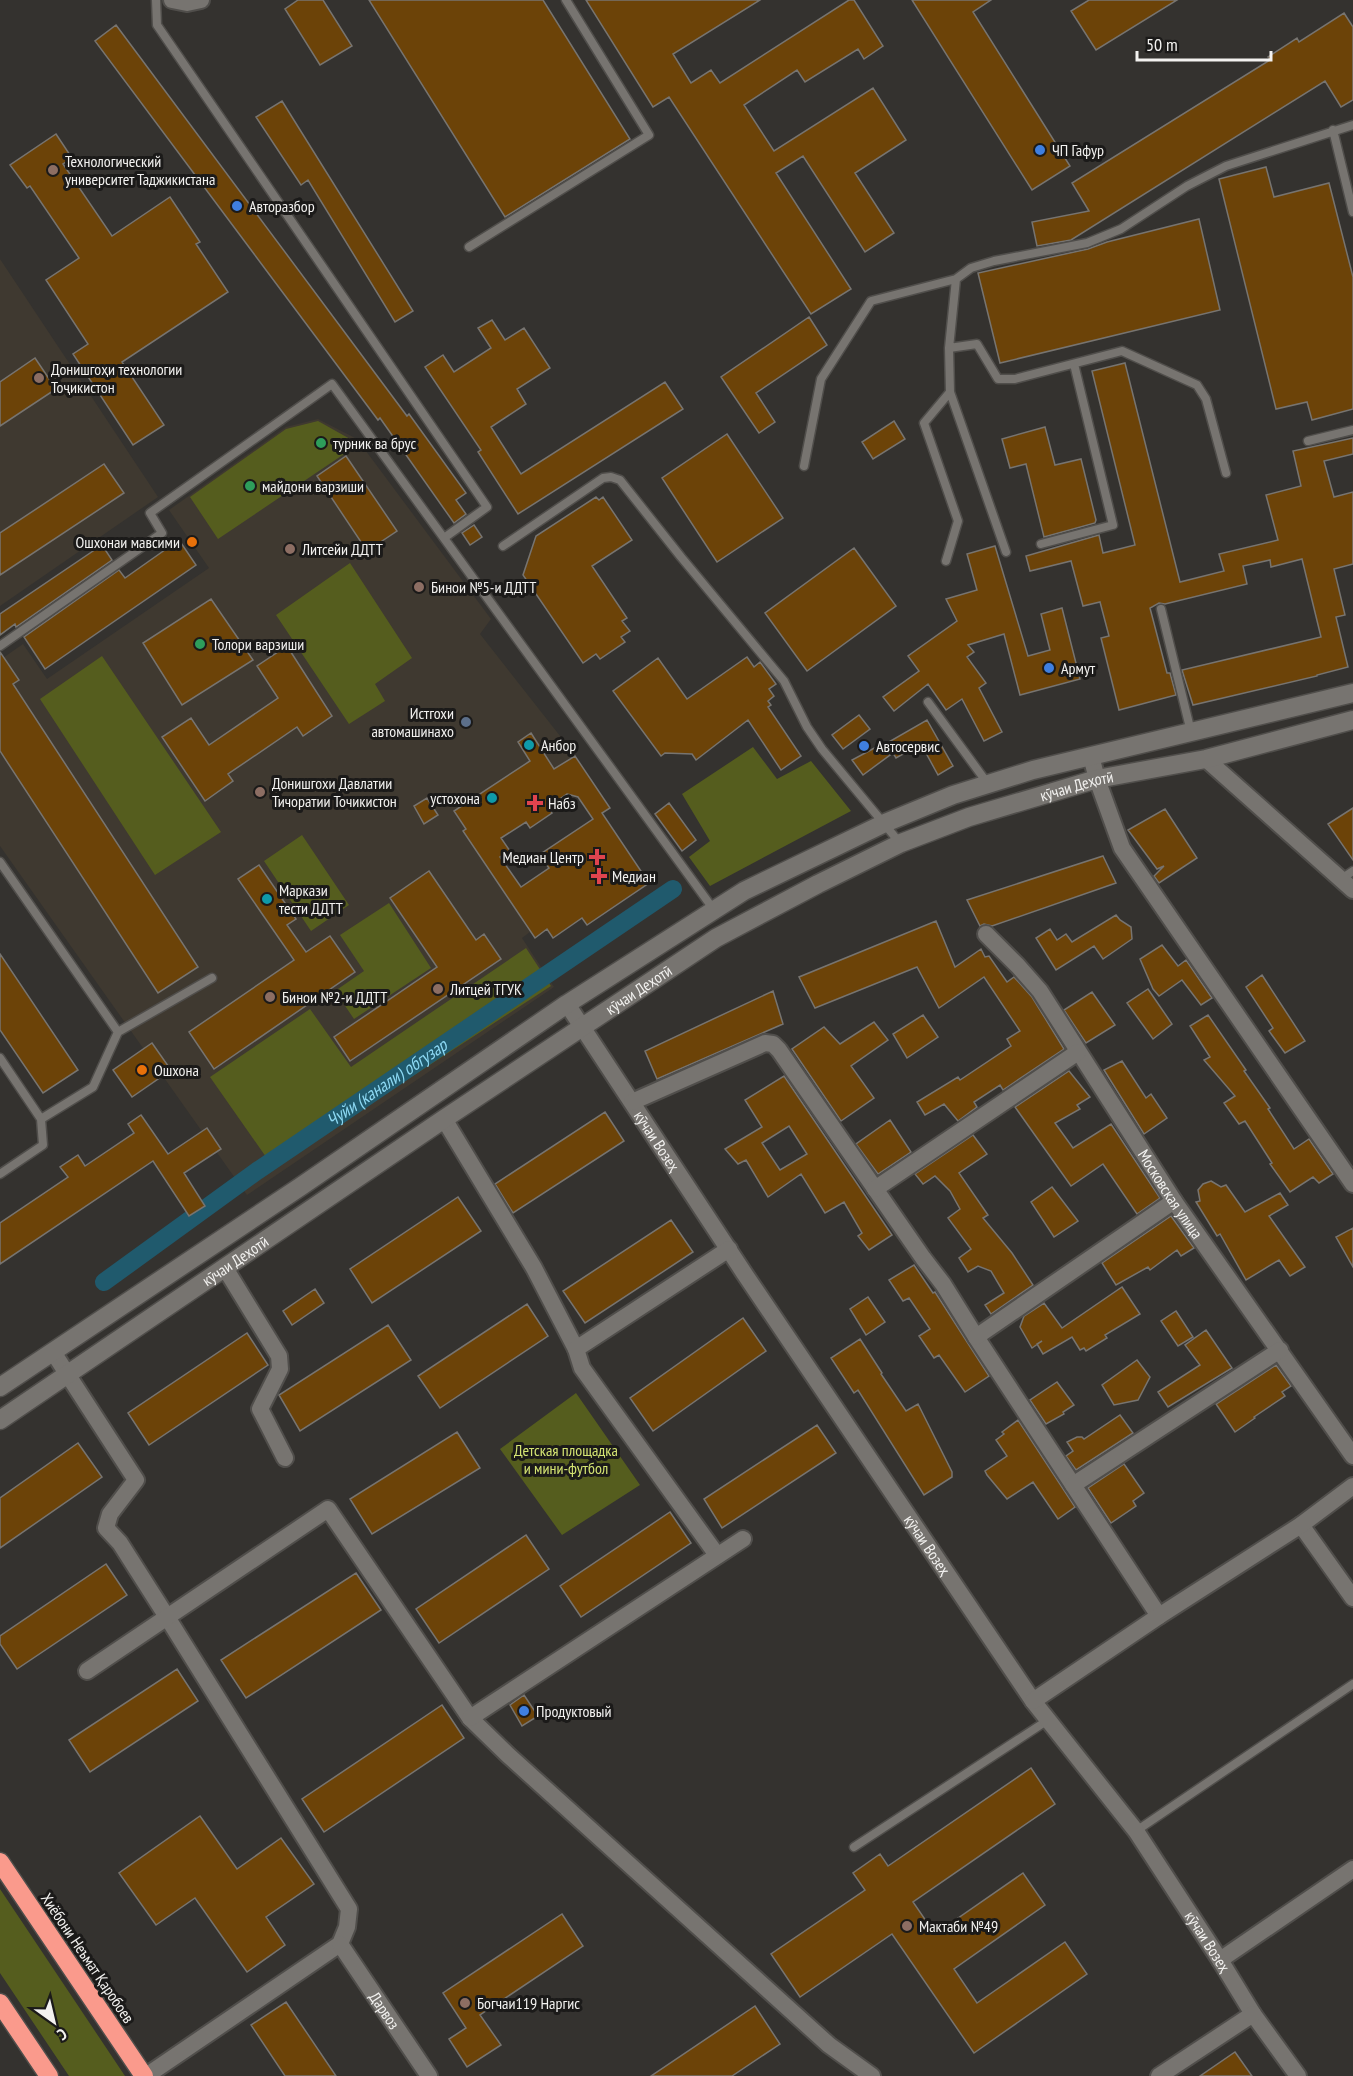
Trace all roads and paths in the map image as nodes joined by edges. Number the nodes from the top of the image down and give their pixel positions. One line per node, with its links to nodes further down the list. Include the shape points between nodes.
1 (156, 0): 17 (lane, via 157,25 487,507)
2 (172, 0): 3 (street)
3 (201, 0)
4 (566, 0): 8 (lane, via 649,135)
5 (1353, 125): 6 (lane)
6 (1334, 130): 7 (lane); 9 (lane, via 1226,166 1121,229 1087,243 994,261 971,268)
7 (1353, 212)
8 (469, 247)
9 (956, 279): 10 (lane); 15 (lane, via 871,301 821,379)
10 (949, 348): 11 (lane, via 977,344 998,379 1015,379); 12 (lane)
11 (1074, 364): 16 (lane, via 1122,351 1197,385 1206,399); 18 (lane, via 1113,525)
12 (950, 392): 20 (lane); 21 (lane, via 924,423 958,521)
13 (1353, 430): 14 (lane)
14 (1308, 441)
15 (804, 466)
16 (1226, 473)
17 (444, 538): 23 (lane, via 332,384 150,513 162,533); 36 (lane)
18 (1041, 544)
19 (503, 546): 32 (lane, via 603,478 620,480 784,681 807,727)
20 (1006, 552)
21 (946, 561)
22 (1161, 609): 27 (lane)
23 (0, 646)
24 (1353, 693): 27 (street, кӯчаи Деҳотӣ)
25 (928, 702): 31 (lane)
26 (1353, 720): 29 (street, кӯчаи Деҳотӣ)
27 (1191, 732): 28 (street, кӯчаи Деҳотӣ)
28 (1091, 756): 30 (street); 31 (street, кӯчаи Деҳотӣ)
29 (1206, 759): 30 (street, кӯчаи Деҳотӣ); 35 (street)
30 (1097, 779): 33 (street, кӯчаи Деҳотӣ, via 969,817); 48 (street, via 1122,848)
31 (988, 784): 32 (street, кӯчаи Деҳотӣ)
32 (885, 823): 33 (lane); 36 (street, кӯчаи Деҳотӣ, via 753,886)
33 (901, 843): 40 (street, кӯчаи Деҳотӣ, via 716,938)
34 (0, 862): 41 (lane)
35 (1349, 880)
36 (714, 910): 39 (street, кӯчаи Деҳотӣ)
37 (986, 934): 42 (street, Московская улица, via 1040,991)
38 (212, 978): 41 (lane)
39 (567, 1004): 40 (street, кӯчаи Возеҳ); 56 (street, кӯчаи Деҳотӣ)
40 (581, 1027): 44 (street, кӯчаи Возеҳ); 46 (street, кӯчаи Деҳотӣ)
41 (118, 1032): 45 (lane, via 93,1087)
42 (1078, 1052): 49 (street); 50 (street, Московская улица)
43 (0, 1058): 45 (lane)
44 (632, 1102): 49 (street, via 765,1043 773,1044); 51 (street, кӯчаи Возеҳ)
45 (41, 1119): 47 (lane, via 43,1145)
46 (444, 1119): 52 (street, кӯчаи Деҳотӣ); 54 (street, via 534,1268)
47 (0, 1174)
48 (1353, 1184)
49 (875, 1189): 53 (street)
50 (1174, 1201): 53 (street); 55 (street, Московская улица)
51 (729, 1249): 54 (street); 72 (street, кӯчаи Возеҳ)
52 (225, 1268): 57 (street, кӯчаи Деҳотӣ); 61 (street, via 279,1356 280,1369 260,1409)
53 (976, 1337): 62 (street)
54 (576, 1349): 66 (street, via 582,1368)
55 (1280, 1350): 60 (street, Московская улица); 62 (street)
56 (53, 1352): 57 (street); 58 (street, кӯчаи Деҳотӣ)
57 (67, 1375): 59 (street, кӯчаи Деҳотӣ); 69 (street, via 136,1480 110,1514 106,1528 120,1543)
58 (0, 1388)
59 (0, 1420)
60 (1353, 1456)
61 (285, 1458)
62 (1073, 1485): 68 (street)
63 (1353, 1486): 64 (street)
64 (1301, 1525): 67 (street); 68 (street)
65 (742, 1539): 66 (street)
66 (717, 1556): 73 (street)
67 (1353, 1598)
68 (1159, 1616): 72 (street)
69 (167, 1617): 70 (street); 73 (street, via 328,1509); 79 (street, via 349,1909)
70 (87, 1671)
71 (1353, 1684): 75 (lane)
72 (1033, 1701): 74 (street, кӯчаи Возеҳ)
73 (470, 1718): 86 (street, via 829,2046)
74 (1048, 1720): 75 (street, кӯчаи Возеҳ); 76 (lane)
75 (1136, 1832): 80 (street, кӯчаи Возеҳ)
76 (854, 1847)
77 (0, 1862): 84 (highway, Хиёбони Неъмат Қаробоев)
78 (1353, 1869): 80 (street)
79 (340, 1944): 84 (street); 85 (street, Дарвоз)
80 (1220, 1960): 82 (street, кӯчаи Возеҳ)
81 (0, 2003): 83 (highway)
82 (1253, 2013): 87 (street); 88 (street, кӯчаи Возеҳ)
83 (49, 2076)
84 (145, 2076)
85 (429, 2076)
86 (872, 2076)
87 (1159, 2076)
88 (1298, 2076)

